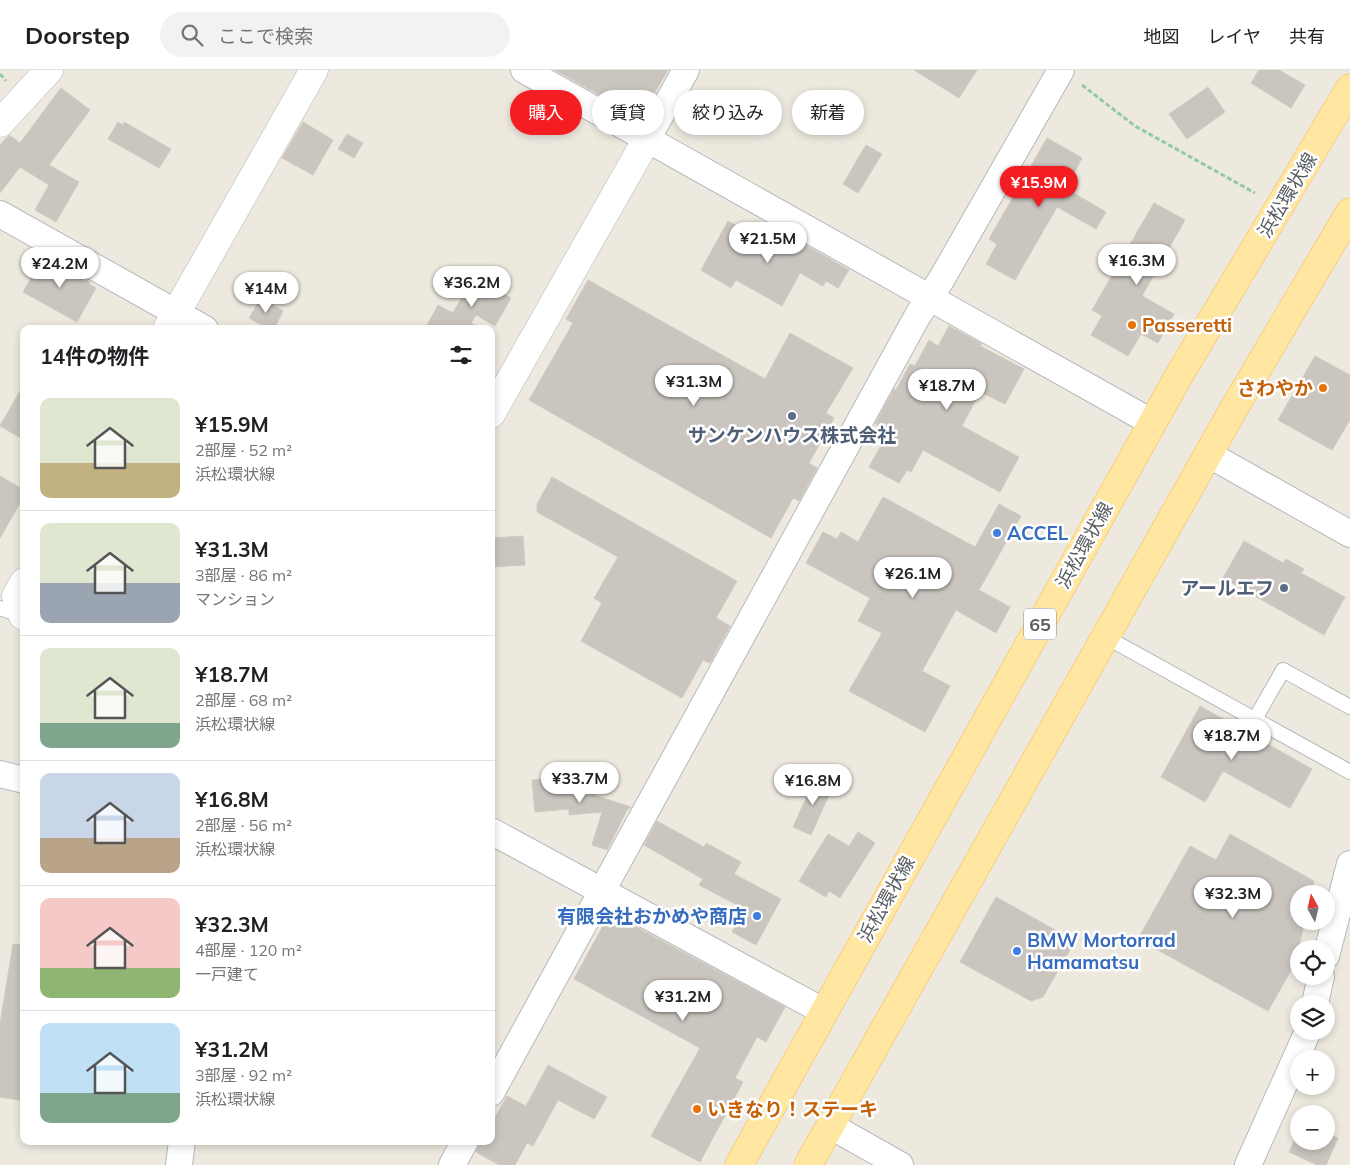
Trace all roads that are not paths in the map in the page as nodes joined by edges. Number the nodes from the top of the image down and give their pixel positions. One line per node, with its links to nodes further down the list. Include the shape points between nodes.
1 (50, 70): 7 (street)
2 (314, 70): 12 (street)
3 (524, 70): 8 (street)
4 (686, 70): 8 (street)
5 (1060, 71): 11 (street)
6 (1350, 88): 15 (main road, 浜松環状線 / 65)
7 (0, 123)
8 (647, 139): 11 (street); 14 (street)
9 (1350, 212): 16 (main road)
10 (0, 214): 12 (street)
11 (930, 298): 15 (street); 28 (street)
12 (172, 321): 13 (street)
13 (188, 325)
14 (495, 407)
15 (1153, 423): 30 (main road, 浜松環状線 / 65)
16 (1208, 454): 17 (street); 20 (main road)
17 (1350, 534)
18 (20, 589): 19 (street)
19 (12, 615)
20 (1106, 637): 22 (lane); 33 (main road)
21 (1350, 707): 22 (lane, via 1283,670)
22 (1255, 719): 23 (lane)
23 (1350, 772)
24 (0, 774): 25 (street)
25 (20, 779)
26 (495, 833): 28 (street)
27 (1350, 864): 29 (street)
28 (602, 891): 30 (street); 32 (street)
29 (1330, 940)
30 (823, 1011): 38 (main road, 浜松環状線 / 65)
31 (1304, 1040): 41 (street)
32 (495, 1087)
33 (831, 1126): 39 (main road); 40 (street)
34 (182, 1145): 36 (street)
35 (463, 1145): 37 (street)
36 (179, 1165)
37 (452, 1165)
38 (739, 1165)
39 (808, 1165)
40 (900, 1165)
41 (1248, 1165)

